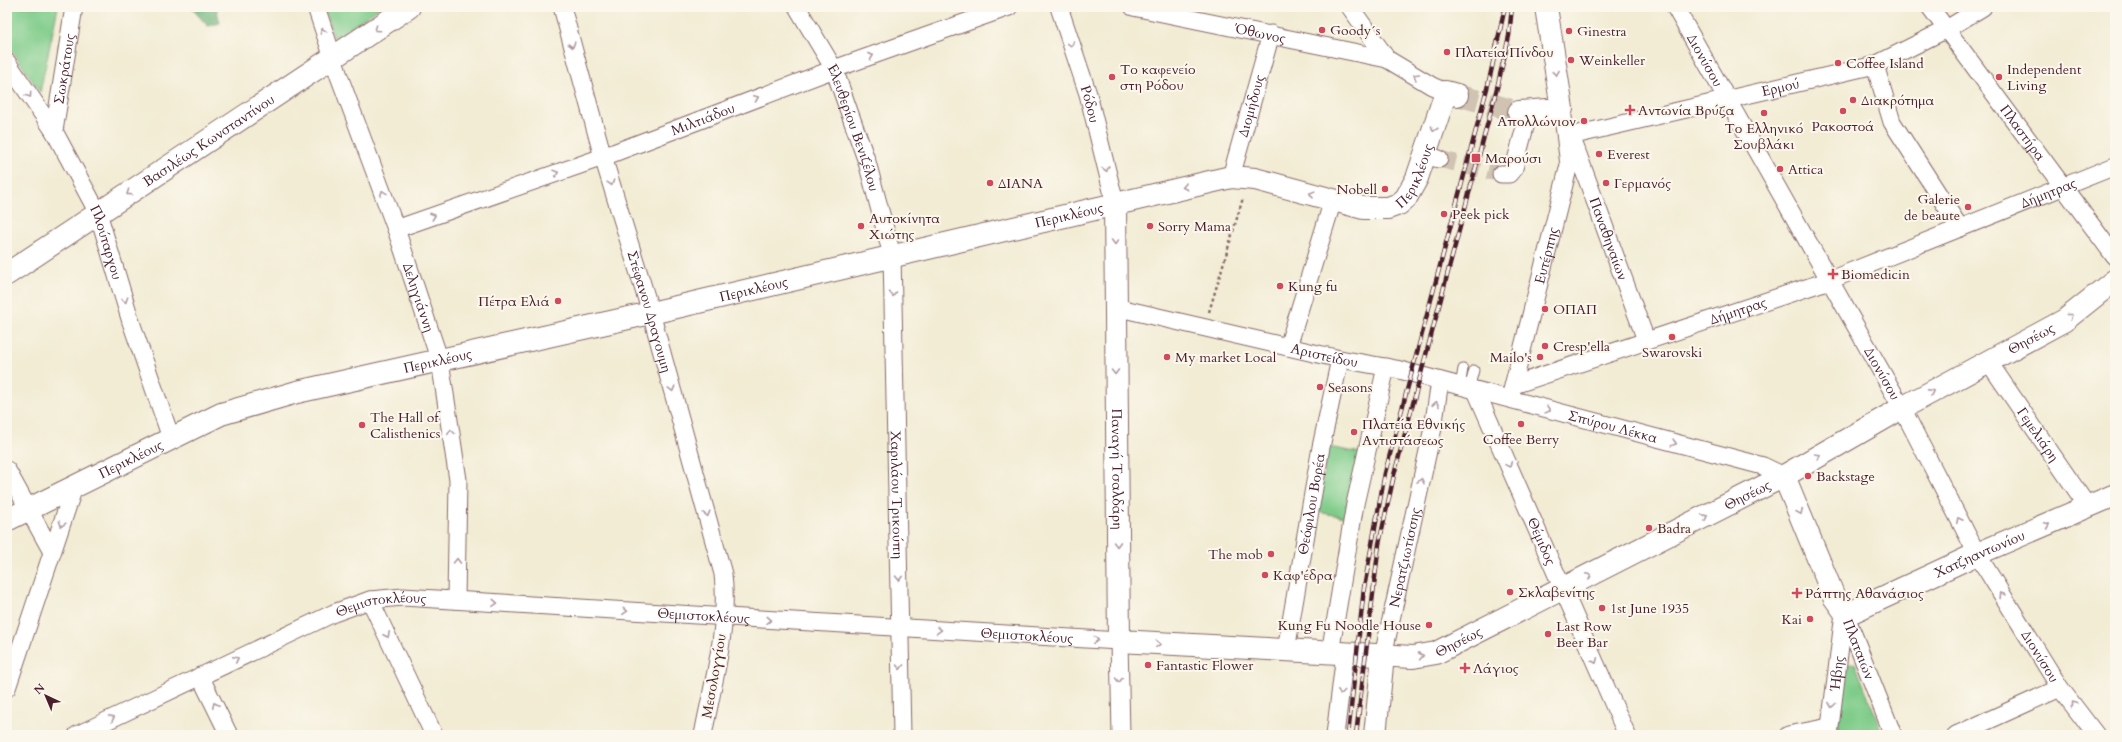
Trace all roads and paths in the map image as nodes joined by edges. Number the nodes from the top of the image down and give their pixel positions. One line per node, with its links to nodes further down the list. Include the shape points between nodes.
1 (74, 7): 25 (street, Σωκράτους)
2 (316, 7): 16 (street, Δεληγιάννη, one-way to 2)
3 (409, 7): 16 (main road, Βασιλέως Κωνσταντίνου, one-way to 16)
4 (562, 7): 27 (street, Στέφανου Δραγουμη, one-way to 27)
5 (797, 7): 20 (street, Ελευθερίου Βενιζέλου)
6 (1010, 7): 20 (street, Μιλτιάδου, one-way to 6)
7 (1059, 7): 34 (street, Ρόδου, one-way to 34, via 1088,94)
8 (1133, 7): 15 (street, Όθωνος)
9 (1350, 7): 17 (street)
10 (1546, 7): 23 (main road, one-way to 23)
11 (1675, 7): 22 (street, Διονύσου)
12 (1930, 7): 14 (street, Πλαστήρα)
13 (1983, 7): 14 (street, Ερμού)
14 (1945, 30): 19 (street, Ερμού); 31 (street, Πλαστήρα)
15 (1271, 34): 17 (street, Όθωνος); 30 (street, Διομήδους)
16 (332, 58): 35 (main road, Βασιλέως Κωνσταντίνου, one-way to 35); 37 (street, Δεληγιάννη, one-way to 16)
17 (1387, 59): 21 (street, one-way to 17, via 1432,86)
18 (7, 62): 25 (street, Πλούταρχου, one-way to 25)
19 (1875, 65): 22 (street, Ερμού); 36 (street, via 1892,122)
20 (834, 69): 27 (street, Μιλτιάδου, one-way to 20); 38 (street, Ελευθερίου Βενιζέλου, via 867,162)
21 (1452, 93): 33 (main road, Περικλέους, one-way to 33, via 1432,157 1406,198 1388,208 1363,208)
22 (1728, 100): 26 (street, Ερμού); 41 (street, Διονύσου)
23 (1562, 109): 24 (main road); 26 (street, Ευτέρπης)
24 (1524, 112): 29 (street, via 1514,168 1509,174)
25 (54, 131): 35 (street, Πλούταρχου)
26 (1569, 137): 46 (street, Παναθηναίων); 56 (street, Ευτέρπης, via 1569,165)
27 (603, 157): 37 (street, Μιλτιάδου, one-way to 27); 44 (street, Στέφανου Δραγουμη, one-way to 44)
28 (2115, 166): 31 (street, Δήμητρας)
29 (1502, 174)
30 (1230, 177): 33 (main road, Περικλέους, one-way to 30, via 1255,179); 34 (main road, Περικλέους, one-way to 34)
31 (2061, 186): 36 (street, Δήμητρας); 39 (street, Πλαστήρα)
32 (1244, 195): 45 (path)
33 (1333, 200): 47 (street)
34 (1115, 203): 38 (main road, Περικλέους); 43 (main road, Παναγή Τσαλδάρη, one-way to 43)
35 (98, 213): 40 (main road, Βασιλέως Κωνσταντίνου); 58 (street, Πλούταρχου, one-way to 58)
36 (1960, 228): 41 (street, Δήμητρας)
37 (396, 229): 49 (street, Δεληγιάννη)
38 (892, 255): 44 (main road, Περικλέους); 73 (street, Χαριλάου Τρικούπη, one-way to 73)
39 (2115, 257)
40 (7, 274)
41 (1830, 280): 46 (street, Δήμητρας); 57 (street, Διονύσου)
42 (2115, 280): 50 (main road, Θησέως, one-way to 42, via 2065,320)
43 (1115, 307): 45 (street, Αριστείδου); 74 (main road, Παναγή Τσαλδάρη, one-way to 74)
44 (651, 313): 49 (main road, Περικλέους); 72 (street, Στέφανου Δραγουμη, one-way to 72, via 723,574 726,595)
45 (1205, 328): 47 (street, Αριστείδου)
46 (1646, 340): 56 (street, Δήμητρας)
47 (1288, 347): 48 (street, Αριστείδου)
48 (1340, 360): 51 (street, Αριστείδου); 75 (street, Θεόφιλου Βορέα, via 1321,447)
49 (440, 361): 58 (main road, Περικλέους, via 267,400 221,414); 70 (street, Δεληγιάννη, one-way to 49, via 458,480)
50 (1988, 361): 57 (main road, Θησέως, one-way to 50); 63 (street, Γεμελιάρη)
51 (1386, 368): 54 (street, Αριστείδου); 76 (street, via 1355,504)
52 (1463, 369): 55 (lane)
53 (1474, 370): 55 (lane)
54 (1440, 381): 55 (street, Σπύρου Λέκκα); 77 (street, Νερατζιωτίσσης, one-way to 54, via 1433,428)
55 (1468, 389): 56 (street, Σπύρου Λέκκα); 68 (street, Θέμιδος, one-way to 68)
56 (1512, 393): 60 (street, Σπύρου Λέκκα, one-way to 60, via 1762,466)
57 (1902, 408): 60 (main road, Θησέως, one-way to 57); 67 (street, Διονύσου, one-way to 57)
58 (171, 438): 61 (main road, Περικλέους)
59 (7, 470): 64 (street)
60 (1784, 476): 68 (main road, Θησέως, one-way to 60); 71 (main road, Πλαταιών, one-way to 71, via 1834,597)
61 (74, 487): 64 (main road, Περικλέους); 66 (street, one-way to 66)
62 (2115, 495): 63 (main road, Χατζηαντωνίου)
63 (2088, 507): 67 (main road, Χατζηαντωνίου, one-way to 63)
64 (29, 509): 65 (main road, Περικλέους); 66 (street)
65 (7, 520)
66 (52, 552): 79 (street)
67 (1977, 554): 71 (main road, Χατζηαντωνίου, via 1854,611); 80 (street, Διονύσου, one-way to 67)
68 (1564, 589): 77 (main road, Θησέως, one-way to 68, via 1413,657 1436,653); 90 (street, Θέμιδος, one-way to 90)
69 (370, 600): 70 (street, Θεμιστοκλέους, via 403,597); 78 (street, Θεμιστοκλέους, one-way to 69, via 334,613); 84 (street, one-way to 84)
70 (456, 600): 72 (street, Θεμιστοκλέους, one-way to 72)
71 (1844, 611): 81 (street, Ήβης, one-way to 81); 92 (street, Πλαταιών)
72 (724, 617): 73 (street, Θεμιστοκλέους, one-way to 73); 85 (street, Μεσολογγίου)
73 (900, 628): 74 (street, Θεμιστοκλέους, one-way to 74); 86 (street, Χαριλάου Τρικούπη, one-way to 86)
74 (1119, 642): 75 (main road, Θεμιστοκλέους, one-way to 75); 87 (street, Παναγή Τσαλδάρη, one-way to 87)
75 (1286, 650): 76 (main road, Θεμιστοκλέους)
76 (1345, 653): 77 (main road, Θησέως); 88 (street, one-way to 88)
77 (1383, 656): 89 (main road, Νερατζιωτίσσης)
78 (200, 676): 82 (street, Θεμιστοκλέους, one-way to 78); 83 (street, one-way to 78)
79 (7, 688)
80 (2060, 688): 93 (street); 94 (street, Διονύσου, one-way to 80)
81 (1829, 731): 91 (street)
82 (77, 735)
83 (228, 735)
84 (434, 735)
85 (703, 735)
86 (902, 735)
87 (1121, 735)
88 (1335, 735)
89 (1375, 735)
90 (1627, 735)
91 (1788, 735)
92 (1893, 735)
93 (1956, 735)
94 (2096, 735)

